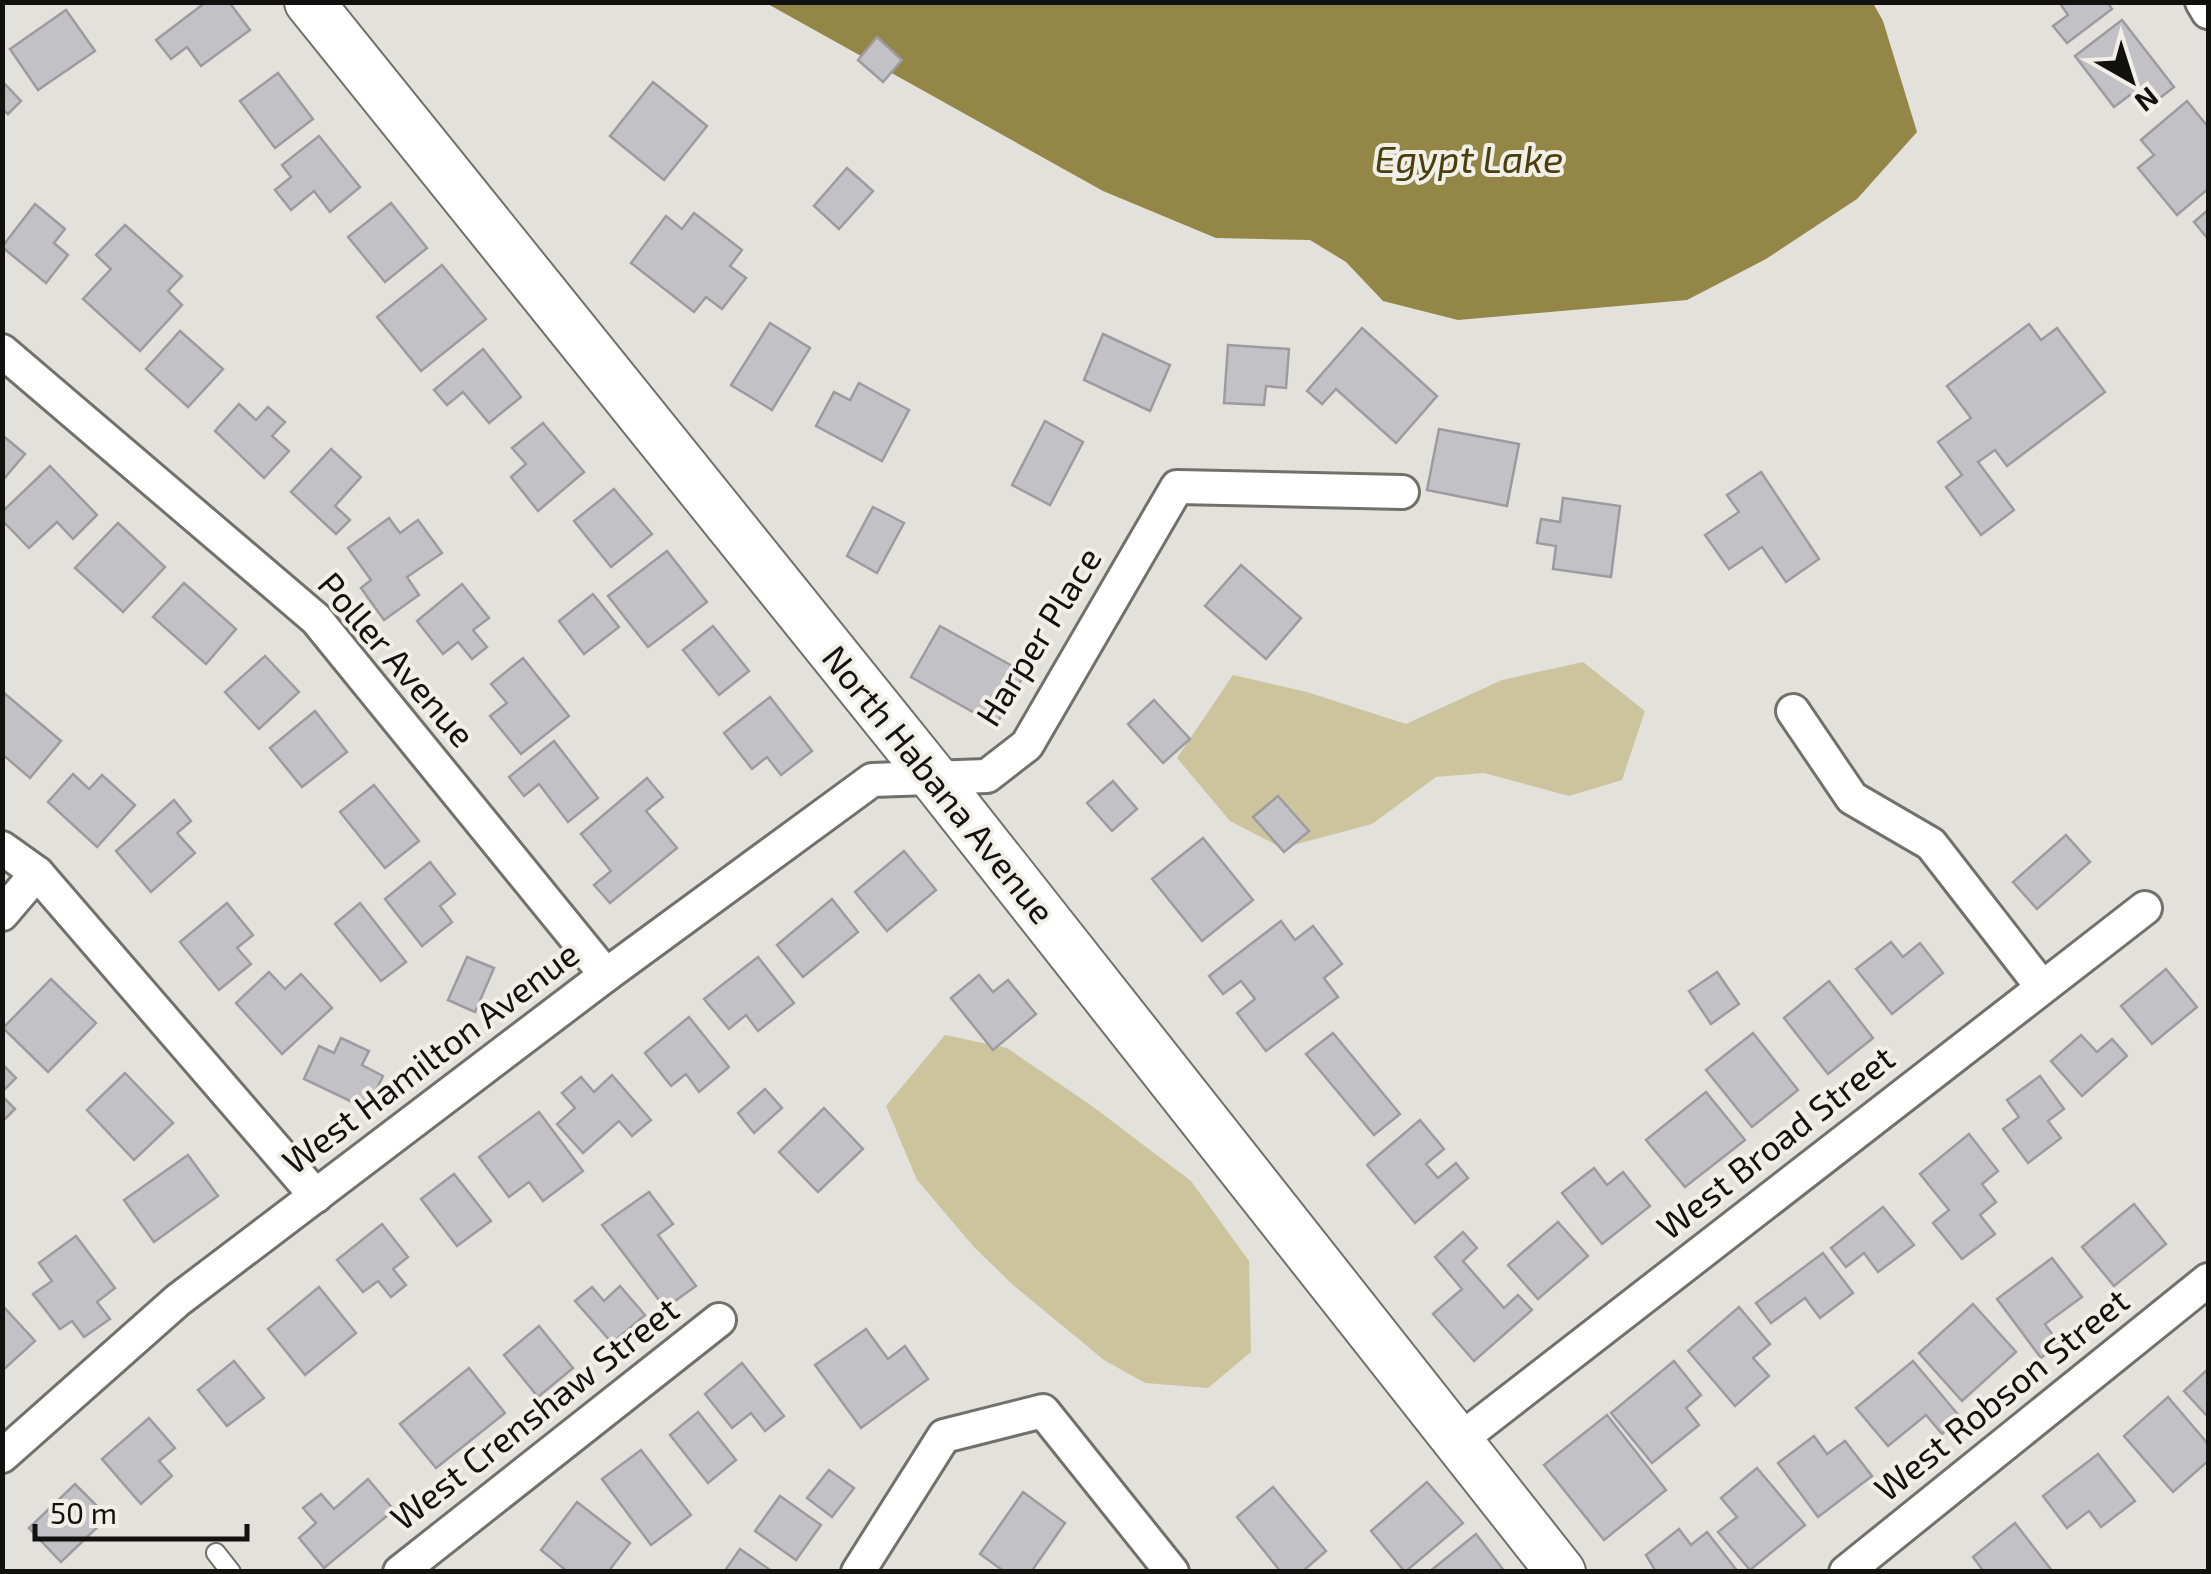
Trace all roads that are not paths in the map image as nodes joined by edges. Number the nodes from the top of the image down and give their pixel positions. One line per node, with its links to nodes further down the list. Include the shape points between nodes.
1 (309, 2): 7 (street, North Habana Avenue)
2 (2202, 2): 3 (street)
3 (2208, 12)
4 (2, 352): 12 (street, Poller Avenue, via 316,619)
5 (1402, 492): 7 (street, Harper Place, via 1178,487 1027,745 987,776)
6 (1794, 711): 13 (street, via 1852,798 1930,844)
7 (934, 778): 12 (street, West Hamilton Avenue, via 872,780); 17 (street, North Habana Avenue)
8 (2, 848): 9 (street)
9 (37, 873): 11 (street); 14 (street)
10 (2145, 908): 13 (street, West Broad Street)
11 (2, 914)
12 (606, 974): 14 (street, West Hamilton Avenue)
13 (2042, 987): 17 (street, West Broad Street)
14 (316, 1196): 18 (street, West Hamilton Avenue, via 178,1300)
15 (2208, 1280): 25 (street, West Robson Street)
16 (719, 1320): 21 (street, West Crenshaw Street)
17 (1457, 1442): 24 (street, North Habana Avenue)
18 (2, 1456)
19 (216, 1553): 20 (lane)
20 (230, 1572)
21 (400, 1572)
22 (858, 1572): 23 (street, via 944,1436 1043,1411)
23 (1172, 1572)
24 (1561, 1572)
25 (1846, 1572)

